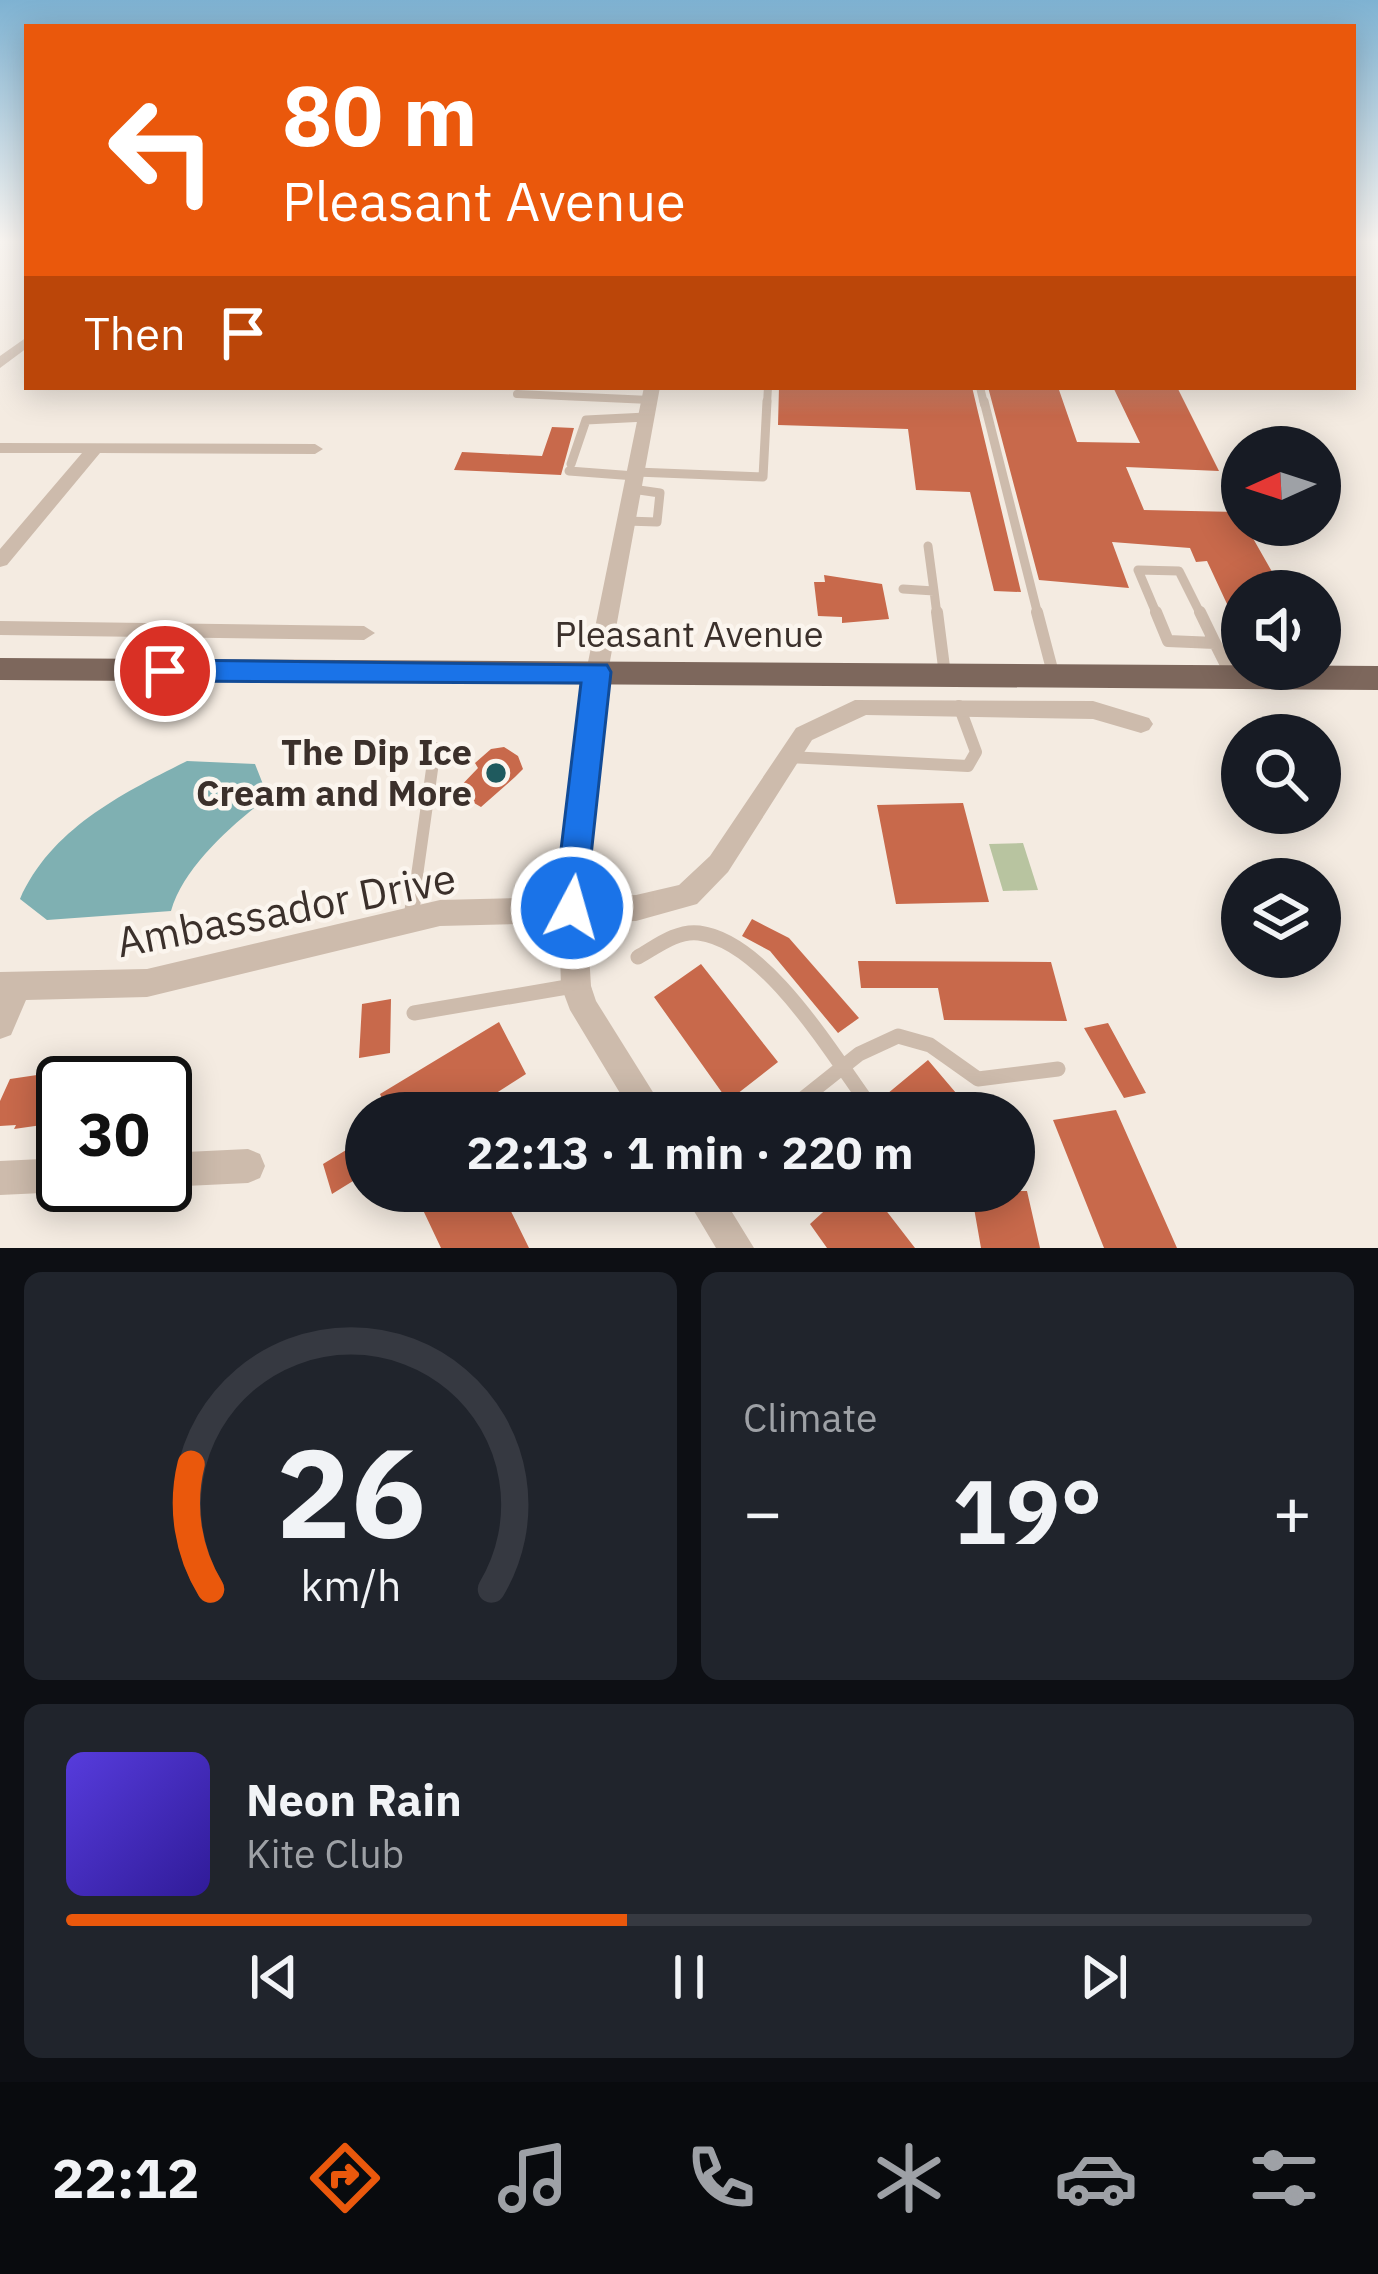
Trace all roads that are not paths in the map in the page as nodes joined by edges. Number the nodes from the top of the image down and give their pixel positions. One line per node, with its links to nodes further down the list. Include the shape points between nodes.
1 (24, 343): 2 (street)
2 (0, 363)
3 (768, 390): 10 (lane, via 763,477)
4 (981, 390): 23 (lane)
5 (518, 394): 6 (lane)
6 (650, 401): 10 (street); 10 (lane, via 586,420 570,467)
7 (0, 448): 8 (street)
8 (96, 448): 9 (street); 13 (street)
9 (315, 449)
10 (634, 479): 11 (street); 11 (lane, via 660,493 662,508 657,522)
11 (626, 521): 21 (street)
12 (928, 546): 15 (lane)
13 (0, 561)
14 (903, 589): 15 (lane)
15 (934, 591): 22 (lane)
16 (0, 628): 17 (street)
17 (364, 633)
18 (1215, 643): 18 (lane, via 1179,571 1138,570 1168,641); 19 (lane)
19 (1221, 655)
20 (0, 669): 21 (main road, Pleasant Avenue)
21 (597, 672): 22 (main road, Pleasant Avenue); 31 (street)
22 (945, 675): 23 (main road, Pleasant Avenue)
23 (1054, 676): 24 (main road, Pleasant Avenue)
24 (1221, 677)
25 (1341, 678): 26 (main road, Pleasant Avenue)
26 (1378, 679)
27 (959, 706): 28 (street, Ambassador Drive, via 1093,710); 30 (street, Ambassador Drive, via 863,706 804,734); 30 (lane, via 976,752 968,766)
28 (1141, 724)
29 (435, 748): 32 (lane)
30 (788, 757): 31 (street, Ambassador Drive, via 719,865 687,895 637,908)
31 (572, 908): 32 (street, Ambassador Drive); 34 (street)
32 (411, 919): 35 (street, Ambassador Drive, via 148,983)
33 (638, 957): 38 (lane, via 683,933 705,932 772,978)
34 (576, 986): 36 (lane); 40 (street)
35 (8, 988): 37 (street)
36 (414, 1013)
37 (0, 1024)
38 (840, 1068): 39 (lane, via 898,1036 930,1046 978,1078); 41 (lane); 42 (lane)
39 (1058, 1070)
40 (637, 1092)
41 (811, 1092)
42 (859, 1092)
43 (248, 1166): 44 (street)
44 (192, 1169)
45 (36, 1176): 46 (street)
46 (0, 1178)
47 (713, 1212): 48 (street)
48 (736, 1248)

